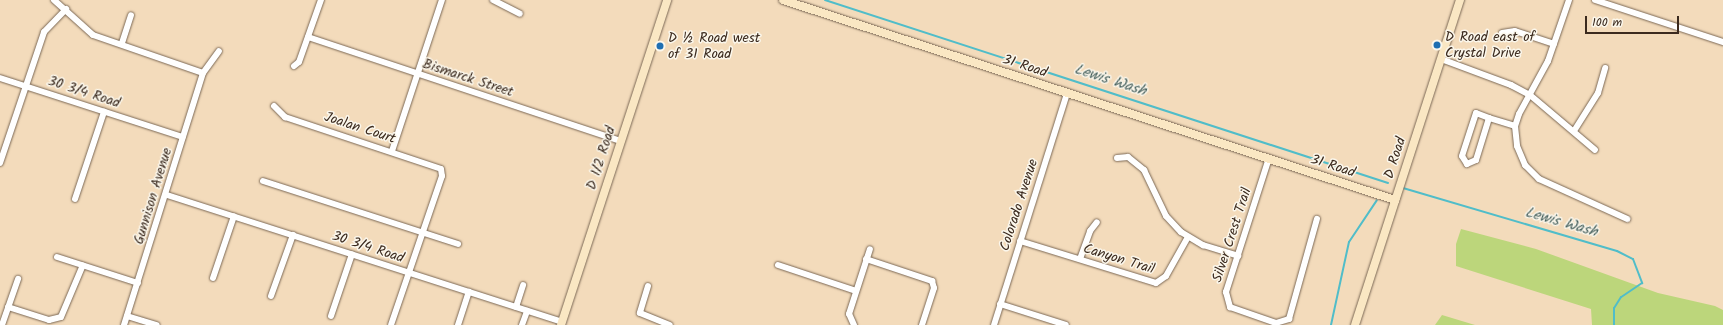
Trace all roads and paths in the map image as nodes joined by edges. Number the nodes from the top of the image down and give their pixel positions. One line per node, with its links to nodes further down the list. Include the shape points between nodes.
1 (54, 0): 10 (street)
2 (321, 0): 14 (street)
3 (442, 0): 23 (street)
4 (493, 0): 11 (street)
5 (667, 0): 34 (street, D 1/2 Road)
6 (783, 0): 26 (street, 31 Road)
7 (1460, 0): 19 (street, D Road)
8 (1569, 0): 17 (street)
9 (1595, 0): 15 (street)
10 (66, 9): 16 (street, via 93,35); 25 (street, via 44,32)
11 (520, 14)
12 (131, 15): 16 (street)
13 (1502, 33): 17 (street, via 1515,31)
14 (308, 37): 20 (street); 23 (street, Bismarck Street)
15 (1723, 42)
16 (122, 43): 22 (street)
17 (1554, 44): 27 (street)
18 (219, 51): 22 (street, Gunnison Avenue)
19 (1441, 59): 27 (street, via 1511,84); 43 (street, D Road)
20 (294, 66)
21 (1605, 68): 32 (street, via 1598,93)
22 (203, 73): 33 (street, Gunnison Avenue)
23 (417, 74): 34 (street, Bismarck Street); 36 (street)
24 (0, 78): 25 (street, 30 3/4 Road)
25 (24, 86): 29 (street, 30 3/4 Road); 39 (street)
26 (1067, 93): 38 (street, 31 Road); 51 (street, Colorado Avenue)
27 (1530, 95): 31 (street); 32 (street)
28 (274, 106): 36 (street, Joalan Court, via 285,117)
29 (104, 112): 33 (street, 30 3/4 Road); 42 (street)
30 (1490, 118): 30 (street, via 1476,113 1462,156 1467,164 1476,160); 31 (street)
31 (1516, 126): 46 (street, via 1519,153 1534,175)
32 (1574, 130): 35 (street)
33 (183, 137): 41 (street, Gunnison Avenue)
34 (620, 142): 76 (street, D 1/2 Road)
35 (1595, 150)
36 (392, 151): 48 (street, Joalan Court, via 441,169 442,176)
37 (1117, 158): 50 (street, via 1128,157 1144,170 1166,216)
38 (1269, 158): 43 (street, 31 Road); 55 (street, Silver Crest Trail)
39 (0, 163)
40 (263, 181): 48 (street)
41 (167, 195): 44 (street, 30 3/4 Road); 64 (street, Gunnison Avenue)
42 (75, 199)
43 (1395, 200): 88 (street, D Road)
44 (234, 216): 49 (street, 30 3/4 Road); 62 (street)
45 (1317, 219): 55 (street, Silver Crest Trail, via 1292,314 1287,321 1276,323 1228,305 1226,292)
46 (1626, 219)
47 (1097, 222): 58 (street, via 1090,231)
48 (423, 233): 52 (street); 61 (street)
49 (293, 235): 54 (street, 30 3/4 Road); 69 (street)
50 (1188, 237): 55 (street); 58 (street, Canyon Trail, via 1166,276 1156,283)
51 (1020, 240): 58 (street, Canyon Trail); 70 (street, Colorado Avenue)
52 (458, 244)
53 (870, 249): 57 (street)
54 (352, 254): 61 (street, 30 3/4 Road); 75 (street)
55 (1238, 256)
56 (57, 257): 59 (street)
57 (866, 259): 67 (street); 85 (street, via 934,283)
58 (1080, 259)
59 (83, 265): 64 (street); 71 (street, via 69,306 61,317 49,320)
60 (778, 265): 67 (street)
61 (410, 273): 68 (street, 30 3/4 Road); 81 (street)
62 (213, 278)
63 (18, 279): 71 (street)
64 (138, 283): 74 (street, Gunnison Avenue)
65 (523, 285): 72 (street)
66 (648, 286): 84 (street, via 640,313)
67 (856, 291): 77 (street)
68 (469, 292): 72 (street, 30 3/4 Road); 82 (street)
69 (271, 296)
70 (1000, 304): 86 (street, Colorado Avenue); 87 (street)
71 (8, 307): 78 (street)
72 (516, 307): 73 (street, 30 3/4 Road)
73 (527, 311): 76 (street, 30 3/4 Road); 83 (street)
74 (127, 316): 79 (street, Gunnison Avenue); 80 (street)
75 (331, 316)
76 (562, 323)
77 (852, 323)
78 (2, 325)
79 (124, 325)
80 (157, 325)
81 (391, 325)
82 (458, 325)
83 (522, 325)
84 (670, 325)
85 (922, 325)
86 (994, 325)
87 (1066, 325)
88 (1355, 325)

